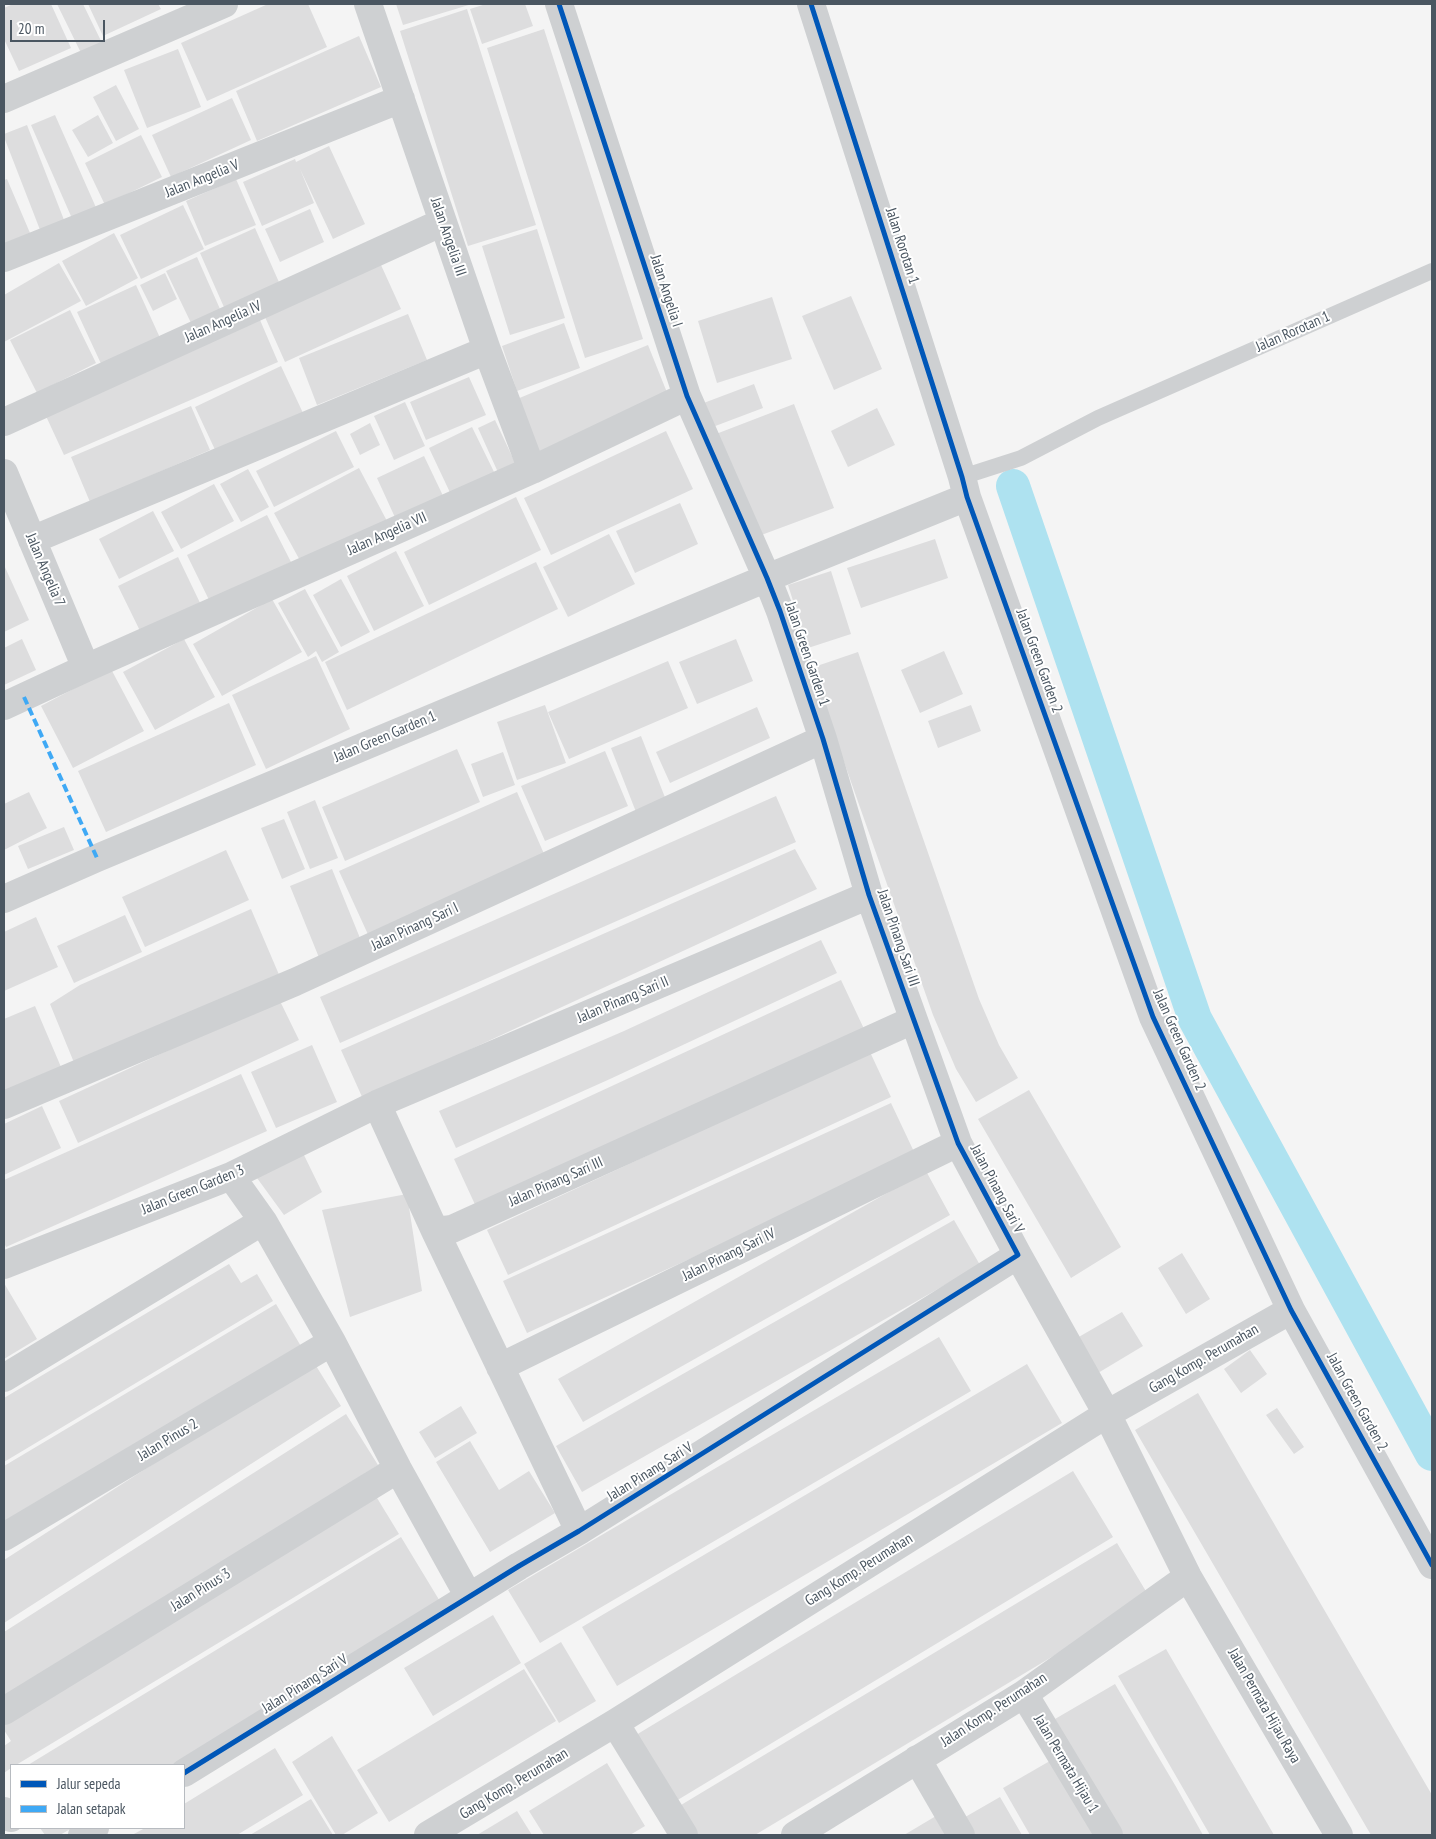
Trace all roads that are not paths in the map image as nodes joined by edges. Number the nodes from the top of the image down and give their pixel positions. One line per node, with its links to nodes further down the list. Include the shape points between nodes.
1 (224, 4): 5 (street)
2 (368, 4): 6 (street, Jalan Angelia III)
3 (560, 4): 11 (street, Jalan Angelia I)
4 (811, 4): 15 (street, Jalan Rorotan 1)
5 (4, 99)
6 (400, 99): 7 (street, Jalan Angelia III); 8 (street, Jalan Angelia V)
7 (443, 222): 10 (street, Jalan Angelia III); 12 (street, Jalan Angelia IV)
8 (4, 258)
9 (1432, 271): 15 (lane, Jalan Rorotan 1, via 1098,418)
10 (486, 350): 13 (street, Jalan Angelia III); 16 (street)
11 (686, 396): 13 (street, Jalan Angelia VII); 17 (street, Jalan Angelia I)
12 (4, 422)
13 (532, 470): 18 (street, Jalan Angelia VII)
14 (4, 473): 16 (street, Jalan Angelia 7)
15 (969, 481): 17 (street, Jalan Green Garden 1); 32 (street, Jalan Green Garden 2, via 1153,1017)
16 (32, 540): 18 (street, Jalan Angelia 7)
17 (768, 578): 20 (street, Jalan Green Garden 1); 22 (street, Jalan Green Garden 1)
18 (86, 668): 19 (street, Jalan Angelia VII)
19 (4, 706)
20 (823, 739): 21 (street, Jalan Pinang Sari III); 25 (street, Jalan Pinang Sari I, via 295,982)
21 (869, 895): 23 (street, Jalan Pinang Sari III); 24 (street, Jalan Pinang Sari II)
22 (4, 899)
23 (913, 1020): 26 (street, Jalan Pinang Sari III); 29 (street, Jalan Pinang Sari III, via 452,1229)
24 (377, 1104): 27 (street, Jalan Green Garden 3); 29 (street)
25 (4, 1105)
26 (958, 1143): 30 (street, Jalan Pinang Sari V); 34 (street, Jalan Pinang Sari IV)
27 (230, 1176): 28 (street); 31 (street, Jalan Green Garden 3)
28 (263, 1220): 33 (street); 35 (street)
29 (435, 1231): 34 (street)
30 (1018, 1255): 36 (street); 38 (street, Jalan Pinang Sari V)
31 (4, 1265)
32 (1292, 1310): 36 (street, Gang Komp. Perumahan); 40 (street, Jalan Green Garden 2)
33 (332, 1342): 37 (street); 39 (street, Jalan Pinus 2)
34 (500, 1367): 38 (street)
35 (4, 1378)
36 (1107, 1414): 41 (street); 45 (street, Gang Komp. Perumahan)
37 (398, 1469): 42 (street); 44 (street, Jalan Pinus 3)
38 (579, 1531): 42 (street, Jalan Pinang Sari V)
39 (4, 1537)
40 (1432, 1565)
41 (1188, 1578): 43 (street, Jalan Komp. Perumahan); 55 (street, Jalan Permata Hijau Raya)
42 (469, 1597): 47 (street, Jalan Pinang Sari V)
43 (1024, 1694): 46 (street, Jalan Komp. Perumahan); 54 (street, Jalan Permata Hijau 1)
44 (4, 1711)
45 (615, 1723): 50 (street, Gang Komp. Perumahan); 51 (street)
46 (917, 1760): 52 (street, Jalan Komp. Perumahan); 53 (street)
47 (185, 1772)
48 (93, 1829): 49 (street)
49 (82, 1835)
50 (428, 1835)
51 (684, 1835)
52 (796, 1835)
53 (961, 1835)
54 (1109, 1835)
55 (1339, 1835)

